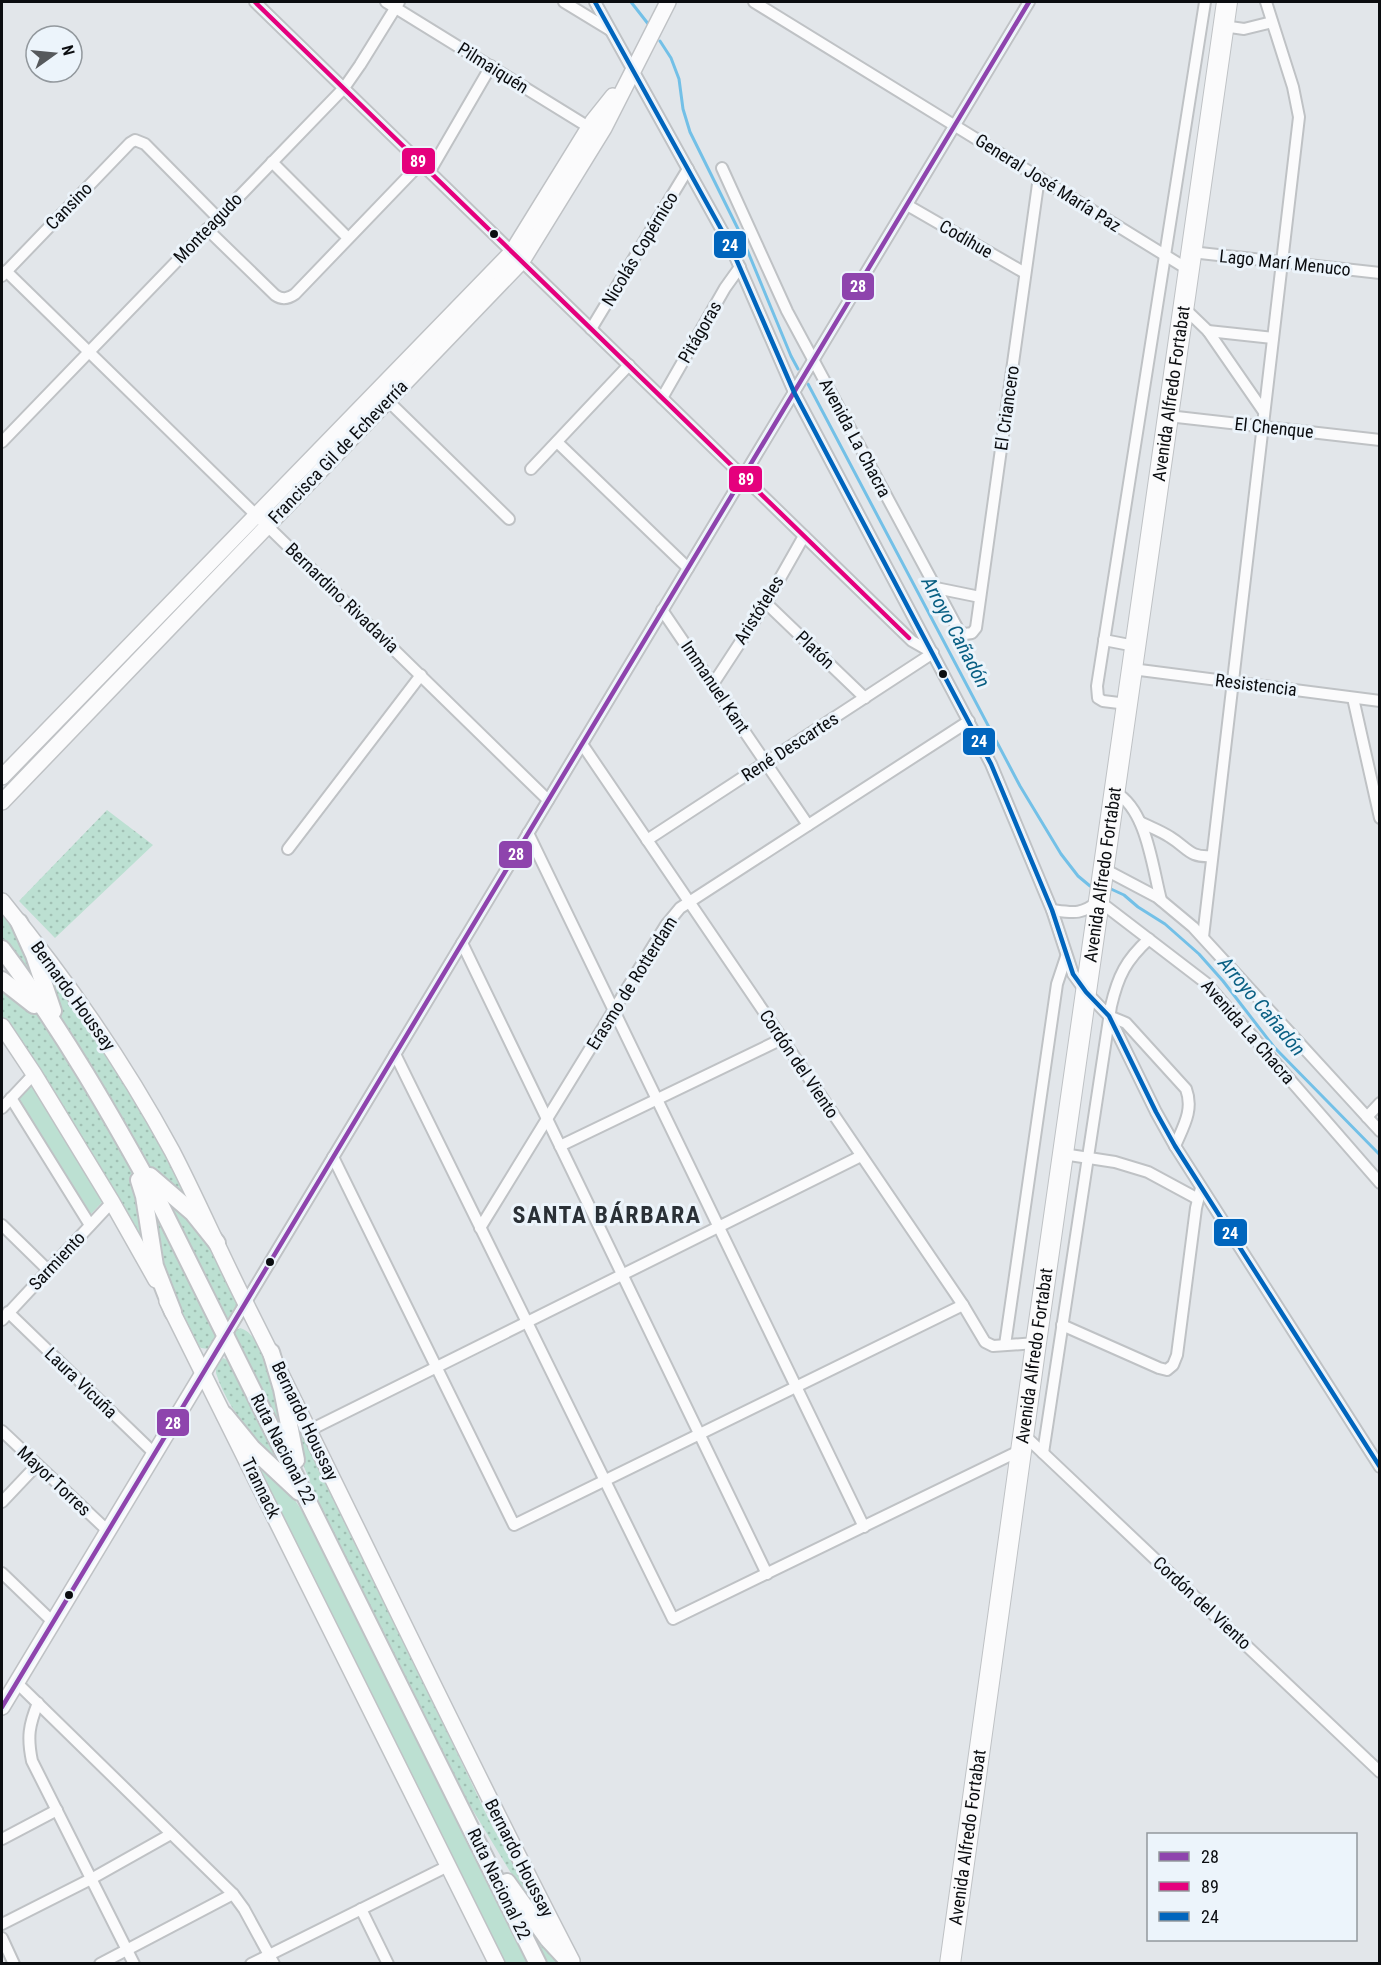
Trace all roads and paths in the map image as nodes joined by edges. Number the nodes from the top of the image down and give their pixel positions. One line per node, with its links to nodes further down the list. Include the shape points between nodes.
1 (255, 2): 16 (street)
2 (564, 2): 13 (street)
3 (596, 2): 13 (street, Avenida La Chacra)
4 (668, 2): 15 (street, Francisca Gil de Echeverría)
5 (754, 2): 17 (street, General José María Paz)
6 (1029, 2): 17 (street)
7 (1205, 2): 29 (street)
8 (1227, 2): 12 (highway, Avenida Alfredo Fortabat)
9 (1266, 2): 11 (street)
10 (394, 4): 14 (street, Pilmaiquén); 16 (street, Monteagudo)
11 (1272, 22): 12 (street, via 1244,29); 32 (street, via 1299,117)
12 (1223, 26): 31 (highway, Avenida Alfredo Fortabat)
13 (612, 31): 15 (street, Avenida La Chacra)
14 (491, 66): 18 (street, Pilmaiquén); 23 (street)
15 (634, 71): 18 (street, Francisca Gil de Echeverría); 22 (street, Avenida La Chacra)
16 (344, 88): 19 (street, Monteagudo); 20 (street)
17 (955, 125): 24 (street, General José María Paz); 25 (street)
18 (595, 131): 30 (street, Francisca Gil de Echeverría)
19 (272, 162): 26 (street, Monteagudo); 28 (street)
20 (421, 163): 23 (street); 28 (street)
21 (722, 168): 42 (street, Avenida La Chacra)
22 (688, 169): 33 (street, Avenida La Chacra); 38 (street, Nicolás Copérnico)
23 (430, 171): 30 (street)
24 (1039, 177): 29 (street, General José María Paz); 35 (street, El Criancero)
25 (906, 205): 35 (street, Codihue); 42 (street)
26 (218, 218): 27 (street, Monteagudo); 34 (street, Cansino, via 145,144 138,140 130,142)
27 (207, 230): 28 (street, via 275,295 285,299 295,294); 41 (street, Monteagudo)
28 (348, 238)
29 (1164, 254): 31 (street, General José María Paz); 64 (street)
30 (517, 257): 38 (street); 45 (street, Francisca Gil de Echeverría)
31 (1190, 261): 32 (street, Lago Marí Menuco); 37 (highway, Avenida Alfredo Fortabat)
32 (1282, 262): 36 (street, Lago Marí Menuco); 40 (street)
33 (740, 267): 44 (street, Avenida La Chacra); 46 (street, Pitágoras)
34 (4, 273): 41 (street, Bernardino Rivadavia)
35 (1025, 273): 60 (street, El Criancero)
36 (1380, 273)
37 (1183, 307): 39 (street); 48 (highway, Avenida Alfredo Fortabat)
38 (591, 329): 43 (street)
39 (1208, 330): 40 (street); 47 (street)
40 (1273, 338): 47 (street)
41 (89, 352): 51 (street, Monteagudo); 56 (street, Bernardino Rivadavia)
42 (813, 360): 44 (street); 59 (street, Avenida La Chacra)
43 (629, 365): 46 (street); 52 (street)
44 (794, 392): 54 (street); 66 (street, Avenida La Chacra)
45 (383, 396): 55 (street); 56 (street, Francisca Gil de Echeverría)
46 (662, 398): 54 (street)
47 (1264, 412): 49 (street)
48 (1168, 416): 49 (street, El Chenque); 65 (highway, Avenida Alfredo Fortabat)
49 (1263, 427): 50 (street, El Chenque); 69 (street)
50 (1380, 440)
51 (2, 442)
52 (557, 442): 53 (street); 58 (street)
53 (531, 469)
54 (743, 477): 57 (street); 58 (street)
55 (509, 519)
56 (262, 520): 68 (street, Bernardino Rivadavia); 76 (street, Francisca Gil de Echeverría); 78 (street, Francisca Gil de Echeverría)
57 (804, 536): 61 (street, Aristóteles); 66 (street, via 912,641)
58 (688, 568): 62 (street)
59 (936, 588): 60 (street); 63 (street, Avenida La Chacra, via 959,631)
60 (980, 597): 63 (street, El Criancero, via 976,628)
61 (766, 603): 70 (street, Aristóteles); 71 (street, Platón)
62 (662, 610): 70 (street, Immanuel Kant); 77 (street)
63 (969, 634)
64 (1104, 640): 65 (street); 74 (street, via 1098,698)
65 (1135, 646): 67 (highway, Avenida Alfredo Fortabat)
66 (933, 653): 71 (street, René Descartes); 75 (street, Avenida La Chacra)
67 (1132, 669): 69 (street, Resistencia); 74 (highway, Avenida Alfredo Fortabat)
68 (421, 675): 82 (street, Bernardino Rivadavia); 89 (street)
69 (1233, 682): 72 (street, Resistencia); 90 (street)
70 (713, 684): 79 (street, Immanuel Kant)
71 (865, 698): 79 (street, René Descartes)
72 (1353, 698): 73 (street, Resistencia); 84 (street)
73 (1380, 701)
74 (1127, 704): 81 (highway, Avenida Alfredo Fortabat)
75 (969, 721): 86 (street, Erasmo de Rotterdam); 96 (street, Avenida La Chacra, via 1000,783)
76 (43, 733): 78 (street); 80 (street, Francisca Gil de Echeverría)
77 (582, 744): 82 (street); 88 (street, Cordón del Viento)
78 (54, 745): 83 (street, Francisca Gil de Echeverría)
79 (766, 762): 86 (street, Immanuel Kant); 88 (street, René Descartes)
80 (2, 777)
81 (1115, 792): 85 (street, via 1134,809); 91 (highway, Avenida Alfredo Fortabat)
82 (548, 800): 87 (street)
83 (2, 802)
84 (1380, 818)
85 (1140, 822): 90 (street, via 1199,858); 92 (street)
86 (808, 825): 94 (street, Erasmo de Rotterdam)
87 (528, 833): 100 (street); 105 (street)
88 (647, 840): 94 (street, Cordón del Viento)
89 (288, 849)
90 (1212, 856): 98 (street)
91 (1104, 868): 92 (street, Avenida La Chacra); 95 (highway, Avenida Alfredo Fortabat)
92 (1161, 900): 98 (street, Avenida La Chacra)
93 (2, 901): 97 (street, Bernardo Houssay)
94 (688, 901): 105 (street, Erasmo de Rotterdam, via 666,925); 109 (street, Cordón del Viento)
95 (1099, 901): 96 (street, via 1086,911); 99 (street, Avenida La Chacra); 104 (highway, Avenida Alfredo Fortabat)
96 (1052, 910): 102 (street, Avenida La Chacra)
97 (19, 922): 111 (main road); 136 (street, Bernardo Houssay, via 119,1060 173,1154)
98 (1203, 937): 117 (street, Avenida La Chacra)
99 (1149, 939): 106 (street, via 1122,970); 128 (street, Avenida La Chacra, via 1206,983)
100 (462, 943): 110 (street); 118 (street)
101 (2, 949): 107 (main road, Ruta Nacional 22)
102 (1066, 957): 104 (street, Avenida La Chacra); 147 (street, via 1057,984)
103 (2, 980): 107 (main road)
104 (1086, 992): 106 (street, Avenida La Chacra); 123 (highway, Avenida Alfredo Fortabat)
105 (614, 1010): 114 (street); 118 (street, Erasmo de Rotterdam)
106 (1109, 1016): 122 (street); 122 (street, via 1126,1023 1186,1089 1190,1112); 127 (street)
107 (54, 1023): 111 (main road, Ruta Nacional 22)
108 (2, 1026): 112 (street, Trannack)
109 (782, 1039): 114 (street); 125 (street, Cordón del Viento)
110 (395, 1054): 126 (street); 135 (street)
111 (74, 1055): 119 (main road, Ruta Nacional 22)
112 (34, 1074): 113 (street); 131 (street, Trannack)
113 (11, 1098): 116 (street); 133 (street)
114 (657, 1099): 121 (street); 134 (street)
115 (1380, 1103): 117 (street)
116 (2, 1108)
117 (1367, 1117): 120 (street, Avenida La Chacra)
118 (547, 1119): 121 (street); 135 (street, Erasmo de Rotterdam)
119 (118, 1129): 124 (main road, Ruta Nacional 22); 141 (main road, via 141,1186 155,1266)
120 (1380, 1131)
121 (560, 1146): 138 (street)
122 (1175, 1146): 129 (street)
123 (1063, 1154): 127 (street); 146 (highway, Avenida Alfredo Fortabat)
124 (134, 1156): 136 (main road, via 158,1184 200,1220); 145 (main road, Ruta Nacional 22)
125 (861, 1156): 134 (street); 140 (street, Cordón del Viento)
126 (333, 1157): 139 (street); 149 (street)
127 (1088, 1158): 130 (street, via 1148,1172); 144 (street)
128 (1380, 1183)
129 (1201, 1188): 130 (street); 160 (street)
130 (1198, 1199): 144 (street, via 1173,1365 1167,1370 1159,1368)
131 (112, 1202): 133 (street, Sarmiento); 141 (street, Trannack)
132 (2, 1225): 137 (street)
133 (90, 1225): 137 (street, Sarmiento)
134 (719, 1227): 138 (street); 151 (street)
135 (480, 1228): 143 (street)
136 (217, 1243): 139 (street, Bernardo Houssay)
137 (48, 1270): 142 (street, Sarmiento)
138 (622, 1275): 143 (street); 155 (street)
139 (245, 1302): 145 (street); 148 (street, Bernardo Houssay)
140 (963, 1305): 147 (street, Cordón del Viento, via 985,1342); 151 (street)
141 (173, 1312): 150 (street, Trannack)
142 (5, 1316): 157 (street, Laura Vicuña)
143 (527, 1322): 149 (street); 161 (street)
144 (1062, 1325): 158 (street)
145 (226, 1335): 150 (street); 163 (main road, Ruta Nacional 22)
146 (1036, 1343): 147 (street, Cordón del Viento); 156 (highway, Avenida Alfredo Fortabat)
147 (1005, 1345)
148 (271, 1352): 153 (street, Bernardo Houssay); 163 (main road)
149 (436, 1367): 153 (street); 161 (street, via 514,1525)
150 (204, 1371): 152 (street, Trannack); 157 (street)
151 (796, 1387): 155 (street); 164 (street)
152 (225, 1415): 163 (main road); 177 (street, Trannack)
153 (310, 1430): 192 (street, Bernardo Houssay)
154 (2, 1431): 159 (street, Mayor Torres)
155 (700, 1434): 161 (street); 167 (street)
156 (1022, 1442): 158 (street, Cordón del Viento); 164 (street); 193 (highway, Avenida Alfredo Fortabat)
157 (154, 1453): 165 (street)
158 (1043, 1453): 172 (street, Cordón del Viento)
159 (37, 1465): 162 (street); 165 (street, Mayor Torres)
160 (1380, 1467)
161 (604, 1481): 167 (street, via 673,1619)
162 (2, 1502)
163 (312, 1508): 176 (main road, Ruta Nacional 22)
164 (864, 1527): 167 (street)
165 (108, 1531): 168 (street)
166 (2, 1573): 168 (street)
167 (767, 1574)
168 (53, 1622): 169 (street)
169 (16, 1682): 170 (street); 171 (street)
170 (38, 1703): 173 (street, via 28,1740 32,1761); 174 (street)
171 (2, 1707)
172 (1380, 1772)
173 (57, 1810): 175 (street); 178 (street)
174 (171, 1834): 178 (street); 179 (street)
175 (2, 1839)
176 (476, 1840): 191 (main road, Ruta Nacional 22); 192 (main road, via 542,1932)
177 (448, 1866): 180 (street); 190 (street, Trannack)
178 (92, 1879): 181 (street); 183 (street)
179 (233, 1894): 183 (street); 184 (street)
180 (361, 1909): 184 (street); 189 (street)
181 (2, 1924)
182 (2, 1938): 185 (street)
183 (127, 1950): 186 (street); 187 (street)
184 (272, 1958): 188 (street)
185 (14, 1964)
186 (100, 1964)
187 (134, 1964)
188 (251, 1964)
189 (388, 1964)
190 (497, 1964)
191 (538, 1964)
192 (572, 1964)
193 (950, 1964)

